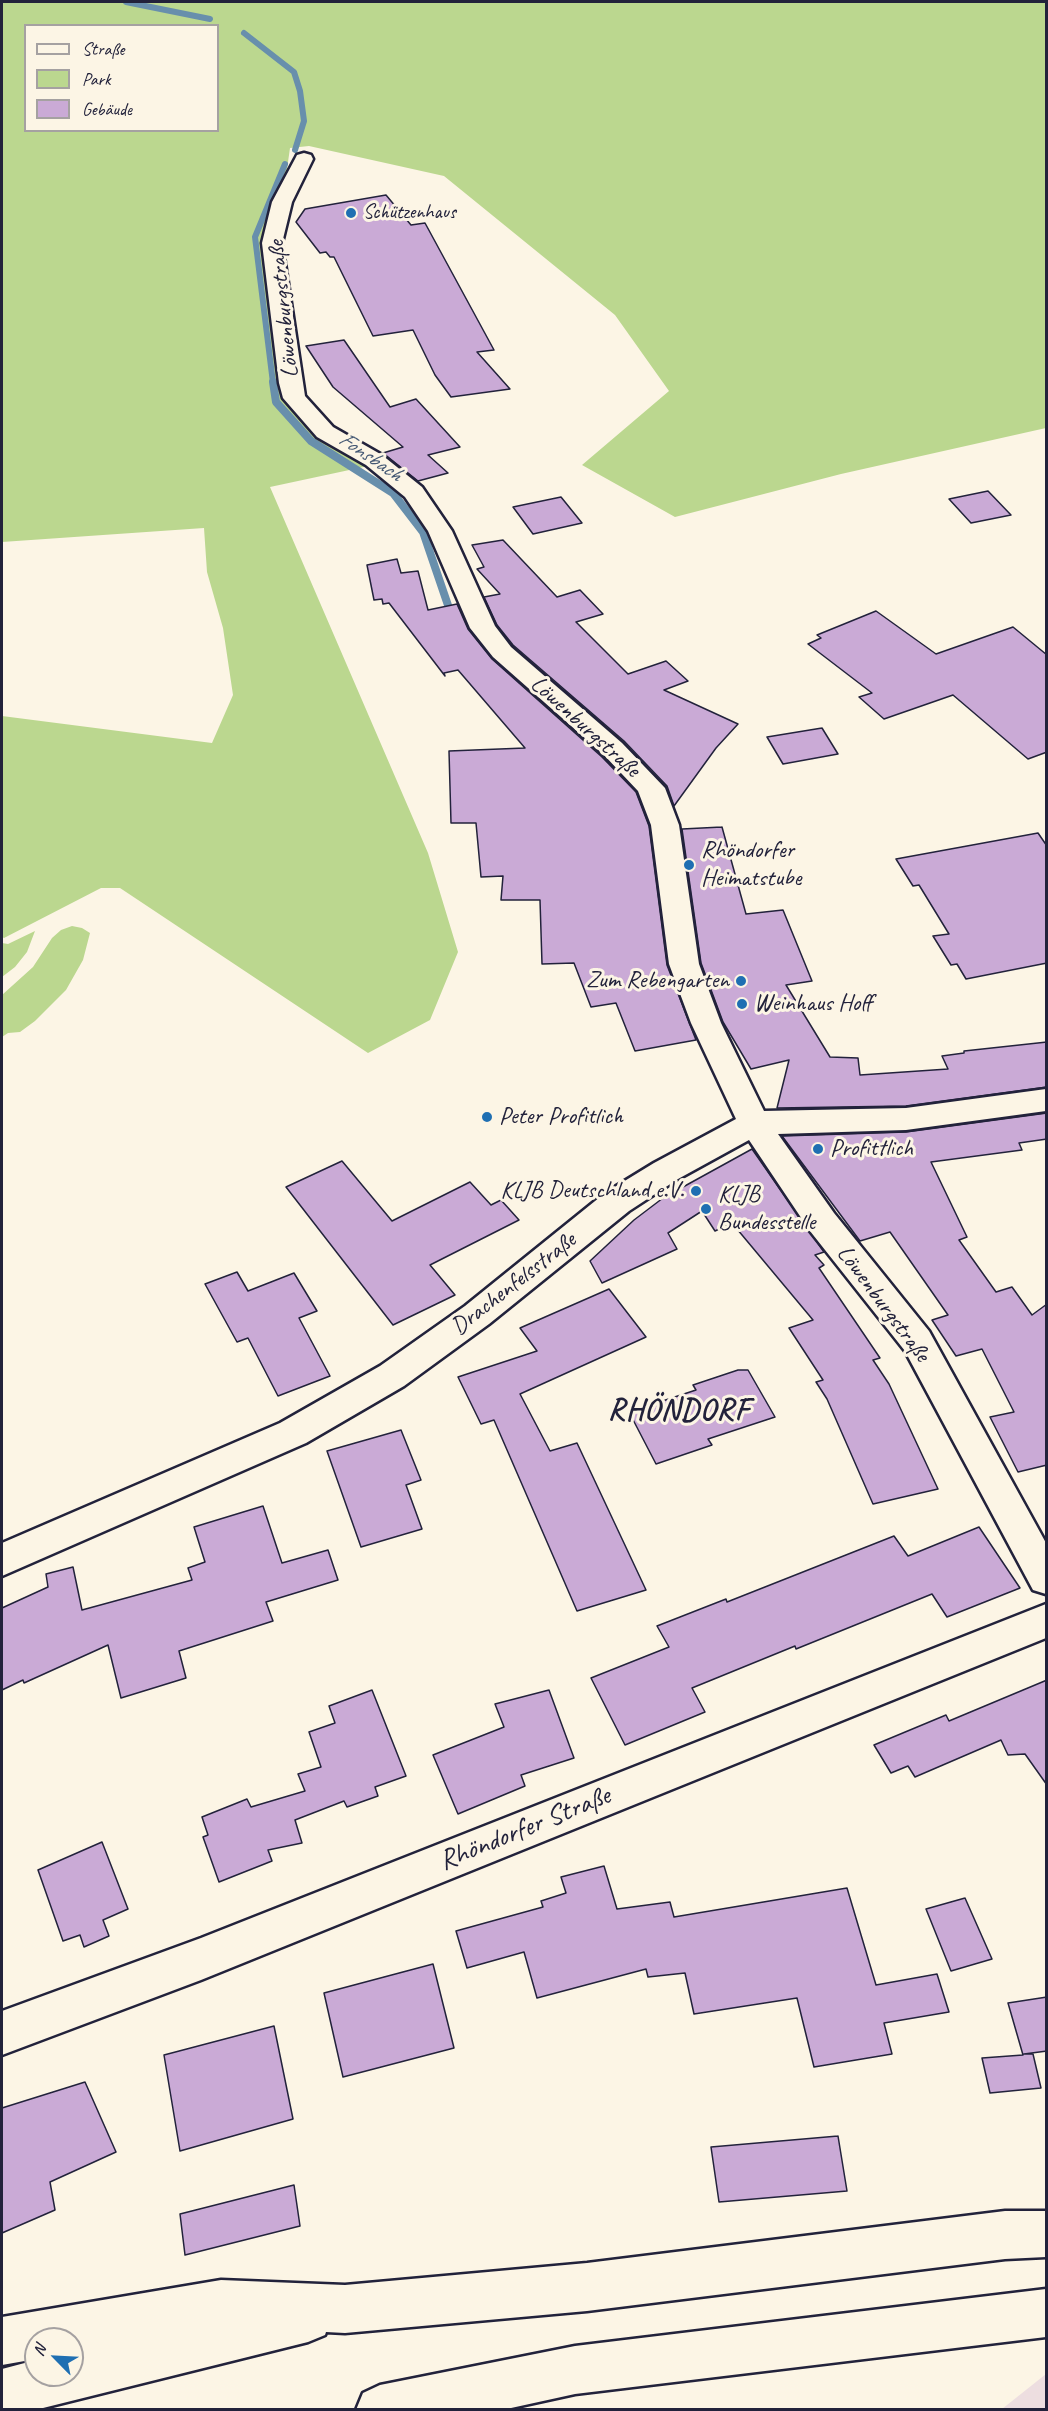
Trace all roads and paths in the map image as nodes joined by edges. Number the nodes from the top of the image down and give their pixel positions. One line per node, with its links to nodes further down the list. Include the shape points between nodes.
1 (304, 159): 3 (main road, Löwenburgstraße, via 282,202 272,243 294,398 325,432 374,460 414,492 440,531 483,628 502,652 613,749 651,788 665,825 684,964 706,1023)
2 (1047, 1100): 3 (main road, Drachenfelsstraße, via 906,1119)
3 (754, 1123): 4 (main road, Drachenfelsstraße, via 617,1202 477,1315 393,1376 293,1433); 5 (main road, Löwenburgstraße, via 822,1222 917,1341)
4 (2, 1560)
5 (1047, 1578)
6 (1047, 1621): 7 (main road, Rhöndorfer Straße, via 201,1959)
7 (2, 2033)
8 (1047, 2234): 9 (main road, via 1005,2235 587,2288)
9 (345, 2309): 11 (main road, via 221,2304); 12 (main road)
10 (1047, 2313): 13 (main road, via 575,2370)
11 (2, 2341)
12 (2, 2393)
13 (380, 2409)

